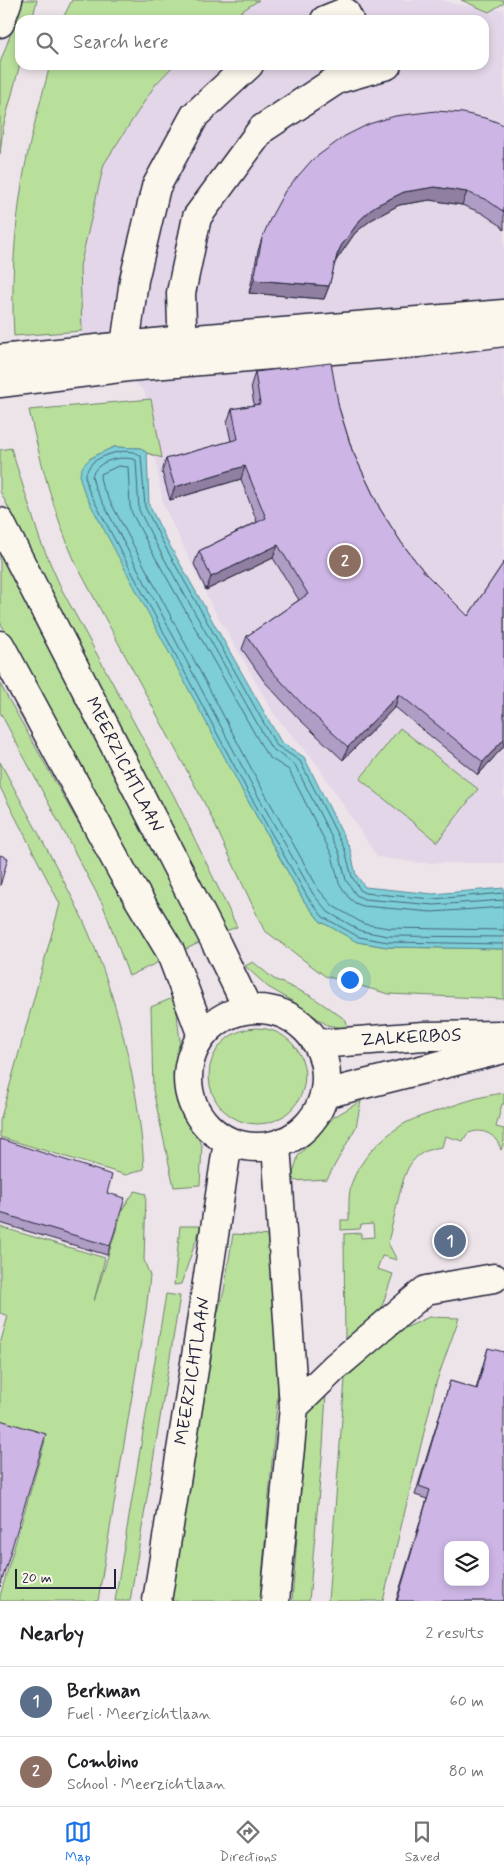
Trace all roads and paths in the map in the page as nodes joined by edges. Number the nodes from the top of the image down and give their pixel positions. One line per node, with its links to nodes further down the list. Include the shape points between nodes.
1 (8, 0): 2 (street)
2 (0, 23)
3 (244, 70): 8 (street, via 195,115 156,188 134,280)
4 (366, 70): 7 (street, via 338,79 262,129 197,217 181,293)
5 (504, 314): 7 (street)
6 (504, 332): 7 (street, via 418,344)
7 (183, 350): 8 (street)
8 (126, 356): 9 (street)
9 (2, 371)
10 (0, 522): 12 (street, MEERZICHTLAAN)
11 (0, 645): 14 (street, via 123,873 170,951)
12 (248, 1009): 14 (street, via 218,1020); 15 (street, via 275,1011 292,1018)
13 (504, 1035): 15 (street, ZALKERBOS, via 424,1036)
14 (202, 1036): 18 (street, via 190,1060 188,1088 191,1102 201,1120)
15 (318, 1044): 17 (street, via 326,1068)
16 (504, 1049): 17 (street, ZALKERBOS)
17 (324, 1094): 19 (street, via 319,1109 304,1129)
18 (228, 1142): 19 (street, via 247,1147); 22 (street, MEERZICHTLAAN)
19 (276, 1145): 21 (street)
20 (494, 1278): 21 (street, via 426,1290 335,1367)
21 (294, 1407): 23 (street)
22 (156, 1601)
23 (275, 1601)

